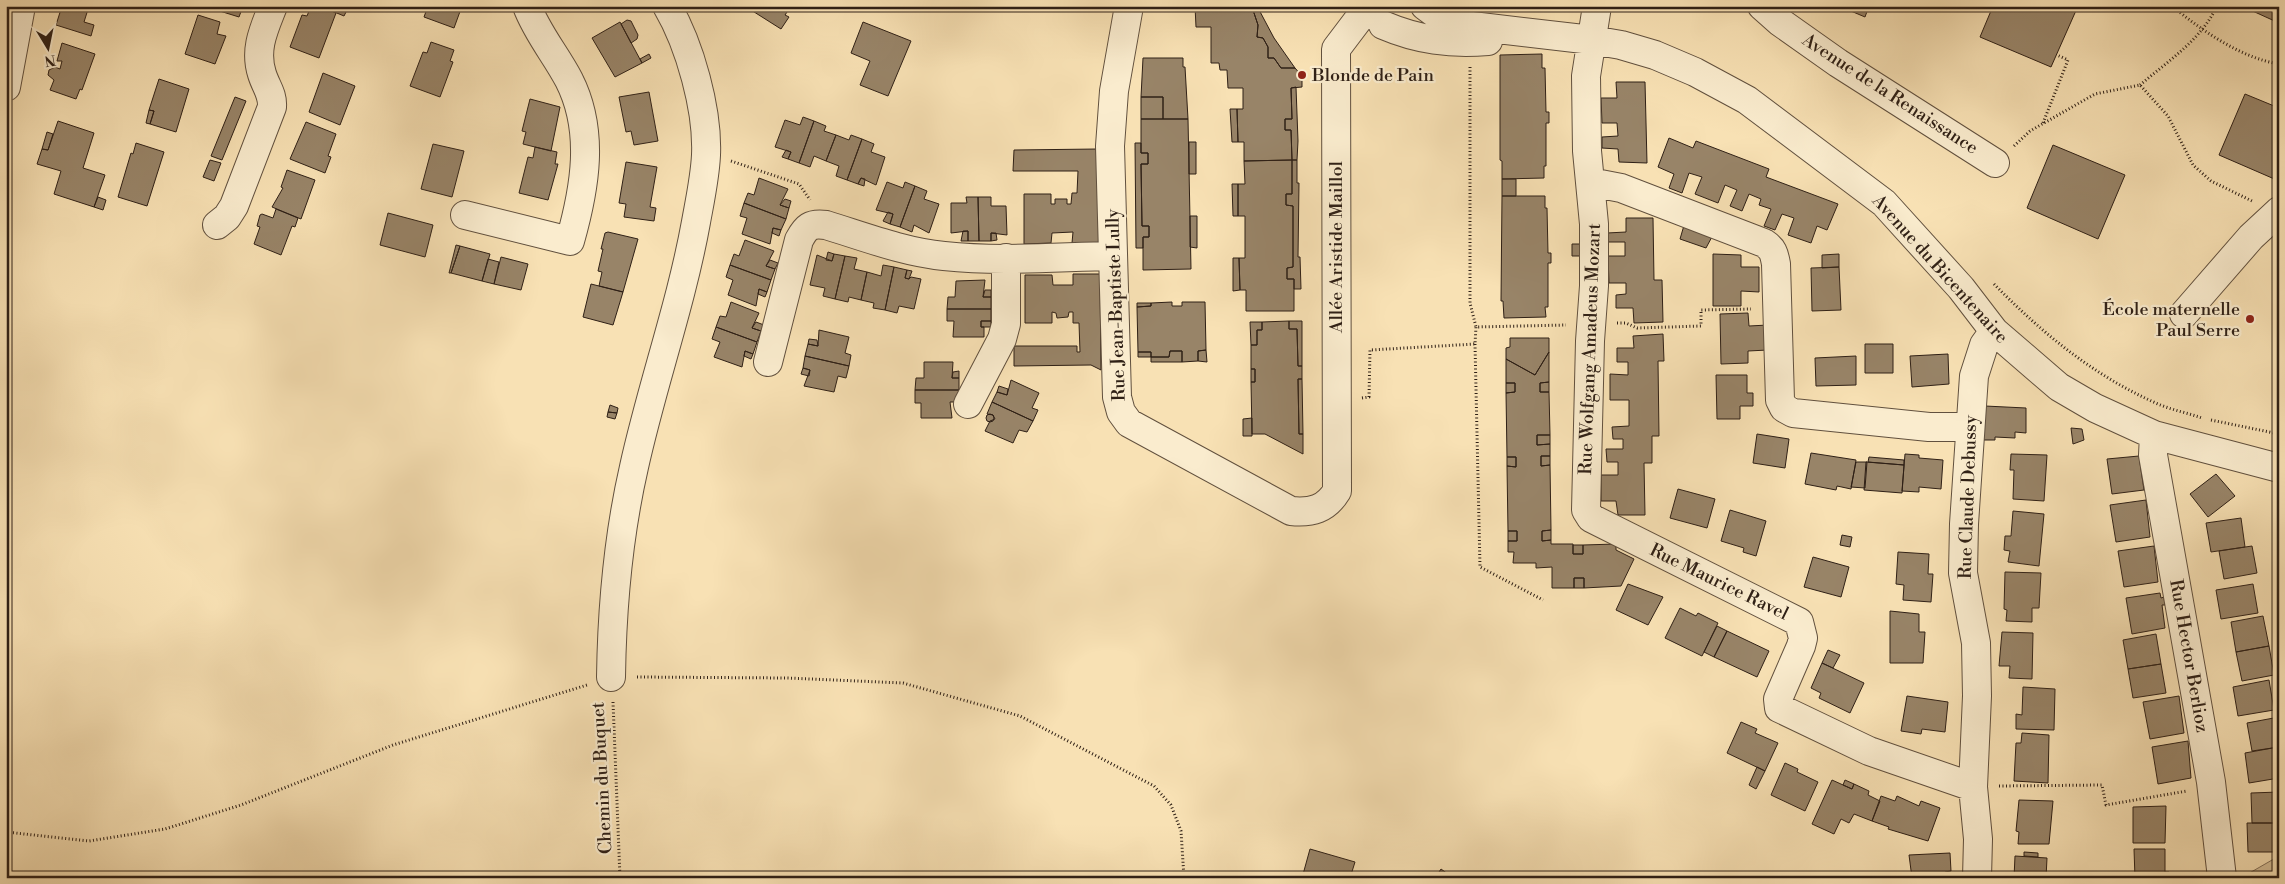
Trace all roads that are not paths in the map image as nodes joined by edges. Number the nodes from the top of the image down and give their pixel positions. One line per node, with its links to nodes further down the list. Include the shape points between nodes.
1 (21, 6): 12 (street)
2 (273, 6): 17 (street, via 258,53 272,107 234,206)
3 (527, 6): 16 (street, via 533,22 574,90 583,122 584,177 570,241)
4 (667, 6): 29 (street, via 674,17 698,88 706,154 689,262 634,467 618,552 612,615)
5 (1129, 6): 18 (street, Rue Jean-Baptiste Lully, via 1114,91 1110,146)
6 (1423, 6): 9 (street, via 1410,21 1401,25); 10 (street, Avenue du Bicentenaire, via 1455,24)
7 (1596, 6): 11 (street, Rue Wolfgang Amadeus Mozart)
8 (1762, 6): 13 (street, Avenue de la Renaissance, via 1838,63)
9 (1370, 15): 10 (street, Avenue du Bicentenaire, via 1416,38 1440,42 1470,43); 27 (street, Allée Aristide Maillol, via 1336,49)
10 (1554, 36): 11 (street, Avenue du Bicentenaire)
11 (1592, 40): 14 (street, Rue Wolfgang Amadeus Mozart, via 1586,76); 21 (street, Avenue du Bicentenaire, via 1655,55 1747,100 1884,203 1961,288)
12 (6, 87)
13 (1995, 163)
14 (1590, 182): 24 (street, via 1621,188 1764,243 1774,252 1780,400 1784,408 1802,414 1929,427); 28 (street, Rue Wolfgang Amadeus Mozart, via 1594,286)
15 (2278, 212): 20 (street, via 2251,237)
16 (464, 214)
17 (217, 225)
18 (1113, 256): 19 (street); 27 (street, Rue Jean-Baptiste Lully, via 1117,397 1121,412 1129,423 1291,511 1317,510 1329,503)
19 (1006, 258): 22 (street, via 945,256 906,250 826,225 812,224 799,240); 23 (street, via 1006,324 1002,339)
20 (2184, 314)
21 (1994, 331): 24 (street, Rue Claude Debussy, via 1984,345 1974,376); 25 (street, Avenue du Bicentenaire, via 2059,387 2095,408)
22 (768, 362)
23 (968, 404)
24 (1969, 427): 30 (street, Rue Claude Debussy, via 1963,573 1976,643)
25 (2154, 435): 26 (street, Avenue du Bicentenaire); 32 (street, Rue Hector Berlioz, via 2153,455 2212,787)
26 (2279, 468)
27 (1337, 491)
28 (1586, 510): 30 (street, Rue Maurice Ravel, via 1591,518 1799,622 1803,638 1778,699 1779,708 1869,751)
29 (612, 677)
30 (1973, 787): 31 (street, Rue Claude Debussy, via 1978,839)
31 (1977, 878)
32 (2222, 878)

